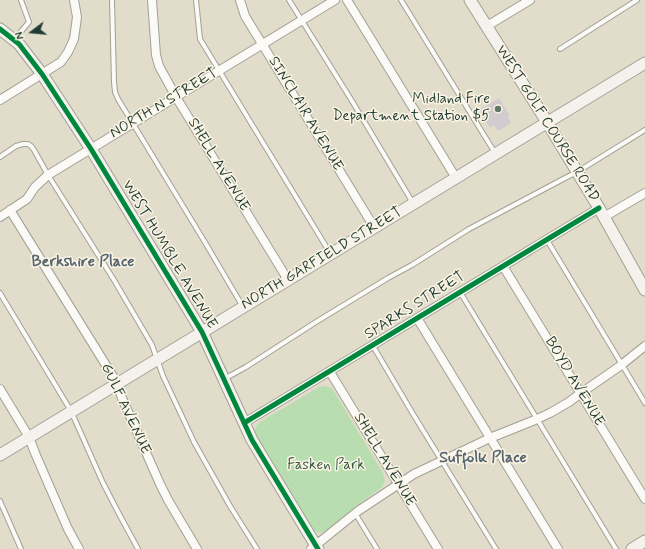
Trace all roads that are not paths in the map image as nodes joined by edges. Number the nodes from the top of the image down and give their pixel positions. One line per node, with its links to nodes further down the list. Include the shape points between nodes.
1 (21, 0): 17 (lane, via 29,22)
2 (74, 0): 22 (street, via 77,17 74,39 61,62)
3 (112, 0): 26 (lane, via 115,92)
4 (152, 0): 23 (street, SHELL AVENUE, via 156,55 159,66)
5 (196, 0): 21 (lane, via 200,39)
6 (240, 0): 18 (street, SINCLAIR AVENUE, via 245,16)
7 (289, 0): 14 (lane)
8 (335, 0): 14 (street, NORTH N STREET)
9 (347, 0): 33 (street)
10 (401, 0): 29 (lane)
11 (470, 0): 15 (main road, WEST GOLF COURSE ROAD)
12 (530, 0): 15 (street)
13 (638, 0): 19 (lane)
14 (302, 20): 18 (street, NORTH N STREET); 35 (lane)
15 (486, 26): 25 (main road, WEST GOLF COURSE ROAD)
16 (0, 29): 17 (main road, WEST HUMBLE AVENUE)
17 (14, 40): 22 (main road, WEST HUMBLE AVENUE)
18 (262, 44): 21 (street, NORTH N STREET); 39 (street, SINCLAIR AVENUE)
19 (560, 48)
20 (645, 63): 25 (main road, NORTH GARFIELD STREET)
21 (219, 70): 23 (street, NORTH N STREET); 41 (lane)
22 (42, 74): 24 (street); 28 (main road, WEST HUMBLE AVENUE)
23 (176, 97): 26 (street, NORTH N STREET); 43 (street, SHELL AVENUE)
24 (0, 100)
25 (546, 122): 29 (main road, NORTH GARFIELD STREET); 31 (main road, WEST GOLF COURSE ROAD)
26 (133, 123): 28 (street, NORTH N STREET); 47 (lane)
27 (645, 130): 31 (lane)
28 (91, 149): 32 (street, NORTH N STREET); 49 (main road, WEST HUMBLE AVENUE)
29 (496, 153): 33 (main road, NORTH GARFIELD STREET)
30 (0, 157): 32 (lane, via 16,146 28,144)
31 (577, 172): 37 (main road, WEST GOLF COURSE ROAD); 55 (lane, via 469,229)
32 (48, 174): 36 (street, NORTH N STREET, via 27,199); 52 (lane, via 142,327)
33 (456, 178): 35 (main road, NORTH GARFIELD STREET)
34 (645, 193): 37 (street, SPARKS STREET)
35 (413, 203): 39 (main road, NORTH GARFIELD STREET)
36 (10, 210): 38 (street, NORTH N STREET); 56 (street, GULF AVENUE)
37 (602, 213): 40 (street, SPARKS STREET); 44 (main road, WEST GOLF COURSE ROAD)
38 (0, 217)
39 (374, 227): 41 (main road, NORTH GARFIELD STREET)
40 (547, 240): 42 (street, SPARKS STREET); 53 (lane)
41 (330, 254): 43 (main road, NORTH GARFIELD STREET)
42 (503, 266): 45 (street, SPARKS STREET); 58 (street, BOYD AVENUE)
43 (288, 280): 47 (main road, NORTH GARFIELD STREET)
44 (645, 290)
45 (460, 292): 48 (street, SPARKS STREET); 61 (lane)
46 (0, 293): 60 (lane)
47 (243, 307): 49 (main road, NORTH GARFIELD STREET)
48 (417, 318): 50 (street, SPARKS STREET); 64 (street)
49 (202, 332): 52 (main road, NORTH GARFIELD STREET); 55 (main road, WEST HUMBLE AVENUE)
50 (373, 346): 54 (street, SPARKS STREET); 66 (lane)
51 (645, 346): 53 (street)
52 (157, 359): 56 (main road, NORTH GARFIELD STREET); 77 (lane, via 194,442)
53 (622, 365): 58 (street); 59 (lane)
54 (330, 372): 62 (street, SPARKS STREET); 67 (street, SHELL AVENUE)
55 (223, 379): 62 (main road, WEST HUMBLE AVENUE)
56 (116, 383): 60 (main road, NORTH GARFIELD STREET); 76 (street, GULF AVENUE, via 160,484)
57 (0, 389): 63 (street)
58 (580, 393): 61 (street); 68 (street, BOYD AVENUE)
59 (645, 403)
60 (71, 411): 63 (main road, NORTH GARFIELD STREET); 75 (lane, via 103,483)
61 (537, 420): 64 (street); 82 (lane)
62 (244, 423): 72 (main road, WEST HUMBLE AVENUE)
63 (29, 437): 65 (main road, NORTH GARFIELD STREET); 74 (street, via 68,529)
64 (490, 438): 66 (street); 81 (street)
65 (0, 454)
66 (442, 460): 67 (street); 80 (lane)
67 (398, 484): 70 (street); 79 (street, SHELL AVENUE)
68 (645, 499)
69 (0, 501): 73 (lane)
70 (356, 513): 72 (street); 78 (lane)
71 (645, 541): 83 (main road)
72 (315, 548)
73 (21, 549)
74 (80, 549)
75 (138, 549)
76 (197, 549)
77 (257, 549)
78 (377, 549)
79 (438, 549)
80 (496, 549)
81 (558, 549)
82 (616, 549)
83 (632, 549)

